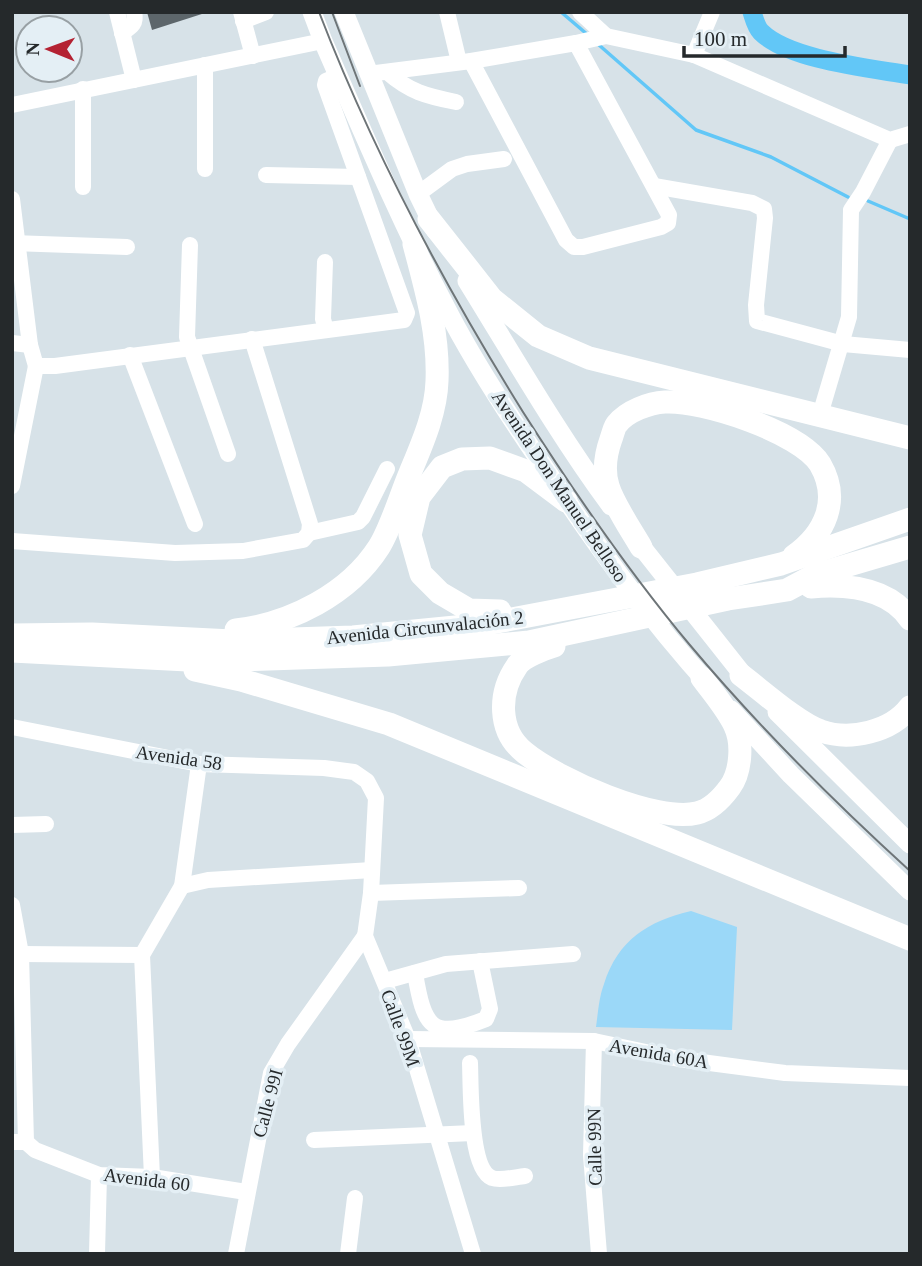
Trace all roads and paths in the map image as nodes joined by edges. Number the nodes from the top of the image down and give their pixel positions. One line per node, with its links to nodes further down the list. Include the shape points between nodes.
1 (117, 12): 10 (street)
2 (134, 12): 10 (street, via 133,26)
3 (266, 12): 9 (street)
4 (312, 12): 12 (main road, Avenida Don Manuel Belloso)
5 (344, 12): 17 (main road, Avenida Don Manuel Belloso)
6 (447, 12): 15 (street)
7 (580, 12): 11 (street)
8 (712, 12): 13 (street)
9 (242, 17): 14 (street)
10 (122, 33): 19 (street)
11 (592, 39): 13 (street); 15 (street); 29 (street)
12 (323, 41): 14 (street); 18 (main road, Avenida Don Manuel Belloso)
13 (694, 55): 24 (street)
14 (253, 56): 16 (street)
15 (465, 61): 17 (street); 29 (street, via 573,247 668,223)
16 (205, 65): 19 (street); 26 (street)
17 (377, 73): 21 (street, via 416,92); 31 (main road, Avenida Don Manuel Belloso)
18 (338, 76): 28 (street, via 325,85); 35 (main road, Avenida Don Manuel Belloso)
19 (134, 80): 20 (street)
20 (82, 89): 22 (street); 30 (street)
21 (456, 102)
22 (12, 105)
23 (910, 134): 24 (street)
24 (890, 140): 42 (street, via 851,210 849,317)
25 (503, 159): 31 (street, via 452,169)
26 (205, 169)
27 (266, 176): 28 (street)
28 (358, 177): 39 (street, via 407,313 404,320)
29 (654, 186): 42 (street, via 764,209 757,321)
30 (83, 187)
31 (418, 194): 33 (main road, Avenida Don Manuel Belloso)
32 (13, 209): 34 (street)
33 (429, 219): 48 (highway, via 492,299 538,336 589,358); 58 (main road, Avenida Don Manuel Belloso, via 579,462)
34 (15, 244): 37 (street); 43 (street)
35 (414, 244): 53 (main road, Avenida Don Manuel Belloso, via 502,405); 66 (highway, via 430,302 437,383 427,430 380,546 345,587 297,613 258,628)
36 (190, 245): 44 (street)
37 (127, 247)
38 (325, 262): 39 (street)
39 (326, 330): 40 (street)
40 (252, 339): 44 (street); 56 (street)
41 (12, 343): 43 (street)
42 (843, 344): 45 (street); 48 (street)
43 (30, 345): 47 (street)
44 (190, 347): 46 (street); 50 (street)
45 (910, 350)
46 (130, 355): 47 (street); 55 (street)
47 (36, 366): 52 (street)
48 (820, 415): 49 (highway)
49 (910, 438)
50 (228, 454)
51 (387, 469): 56 (street, via 358,522)
52 (12, 486)
53 (566, 501): 62 (highway, via 526,471 490,458 462,459 442,467 419,497 410,535 422,574 440,593 469,610); 70 (main road, Avenida Don Manuel Belloso)
54 (910, 519): 60 (highway, Avenida Circunvalación 2)
55 (195, 524)
56 (309, 533): 57 (street, via 303,540 243,551 175,553)
57 (12, 541)
58 (641, 547): 60 (highway, via 607,485 605,455 617,423 640,407 688,403 739,416 792,440 819,463 831,494 824,524 807,546); 69 (main road, Avenida Don Manuel Belloso)
59 (910, 547): 61 (highway, Avenida Circunvalación 2, via 815,575)
60 (782, 564): 62 (highway, Avenida Circunvalación 2)
61 (787, 590): 63 (highway, via 838,584 878,593); 64 (highway, Avenida Circunvalación 2)
62 (556, 612): 66 (highway, Avenida Circunvalación 2, via 353,637)
63 (910, 619)
64 (636, 620): 68 (highway, Avenida Circunvalación 2, via 529,642 388,655 207,661); 70 (highway, via 550,647 518,663 504,694 504,724 523,751 563,777 647,809 678,815 699,813 722,798 735,780 740,752 736,727)
65 (12, 635): 66 (highway, Avenida Circunvalación 2)
66 (172, 638)
67 (12, 651): 68 (highway, Avenida Circunvalación 2)
68 (134, 657): 84 (highway, via 241,680 389,724)
69 (741, 675): 71 (highway, via 819,731 841,735 879,729); 76 (main road, Avenida Don Manuel Belloso)
70 (702, 678): 80 (main road, Avenida Don Manuel Belloso, via 791,775)
71 (910, 707)
72 (12, 727): 73 (street, Avenida 58)
73 (199, 764): 77 (street, Avenida 58, via 354,772 366,781 376,799); 78 (street)
74 (46, 824): 75 (street)
75 (12, 825)
76 (910, 845)
77 (372, 870): 78 (street, via 208,880); 81 (street)
78 (182, 886): 87 (street)
79 (519, 888): 81 (street)
80 (910, 891)
81 (371, 892): 83 (street)
82 (12, 905): 85 (street)
83 (365, 936): 90 (street, Calle 99M); 103 (street, Calle 99I, via 271,1073)
84 (910, 939)
85 (21, 954): 87 (street); 91 (street)
86 (573, 954): 88 (street)
87 (142, 955): 101 (street)
88 (480, 961): 89 (street); 89 (street, via 490,1009 486,1019 464,1028 442,1030 432,1024 421,1006)
89 (415, 973): 90 (street)
90 (384, 981): 92 (street, Calle 99M)
91 (17, 985): 99 (street)
92 (408, 1039): 93 (street, Avenida 60A); 97 (street, Calle 99M)
93 (594, 1041): 95 (street, Avenida 60A, via 679,1059 785,1073); 109 (street, Calle 99N, via 591,1155)
94 (470, 1063): 96 (street)
95 (910, 1078)
96 (473, 1133): 97 (street); 102 (street, via 487,1175 495,1179)
97 (437, 1136): 98 (street); 108 (street, Calle 99M)
98 (314, 1140)
99 (19, 1142): 100 (street, Avenida 60)
100 (99, 1175): 101 (street, Avenida 60); 105 (street)
101 (152, 1177): 103 (street, Avenida 60)
102 (525, 1177)
103 (246, 1192): 106 (street, Calle 99I)
104 (355, 1198): 107 (street)
105 (97, 1254)
106 (236, 1254)
107 (348, 1254)
108 (473, 1254)
109 (599, 1254)

